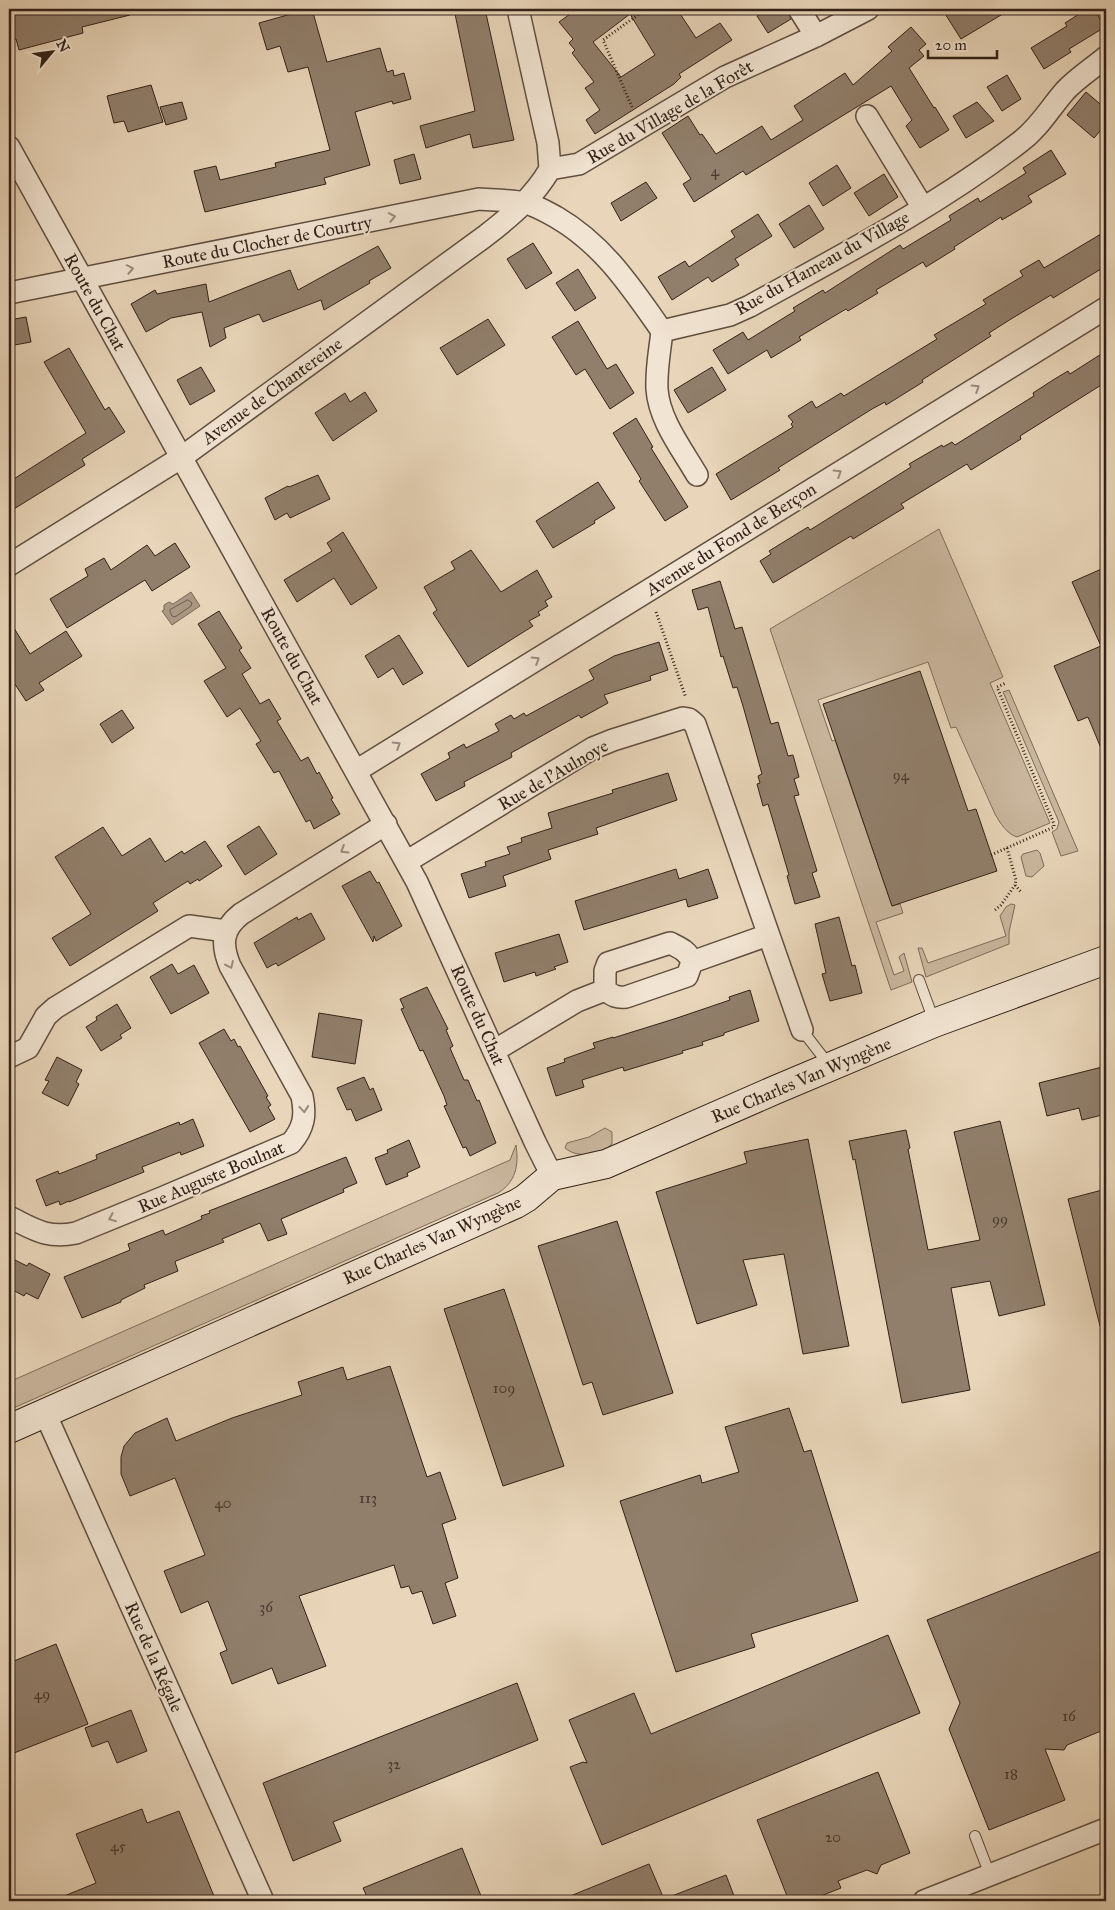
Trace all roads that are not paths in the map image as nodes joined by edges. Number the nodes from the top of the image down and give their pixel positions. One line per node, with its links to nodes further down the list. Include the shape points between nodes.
1 (518, 9): 8 (street, via 548,143)
2 (800, 9): 4 (street)
3 (868, 9): 4 (street, Rue du Village de la Forêt)
4 (816, 36): 8 (street, Rue du Village de la Forêt, via 725,77 580,164)
5 (1105, 60): 10 (street, Rue du Hameau du Village, via 1064,91 1022,141)
6 (867, 116): 10 (street, Rue du Hameau du Village)
7 (9, 147): 11 (street, Route du Chat)
8 (550, 169): 9 (street, Avenue de Chantereine)
9 (526, 203): 11 (street, Route du Clocher de Courtry, one-way to 9, via 478,200); 14 (street, via 571,226 596,246 626,280); 15 (street, Avenue de Chantereine)
10 (923, 208): 14 (street, Rue du Hameau du Village, via 750,306)
11 (82, 278): 12 (street, Route du Clocher de Courtry); 15 (street, Route du Chat)
12 (9, 293)
13 (1106, 308): 18 (street, Avenue du Fond de Berçon, one-way to 13)
14 (662, 331): 16 (street, via 657,369 660,406)
15 (182, 457): 17 (street, Avenue de Chantereine); 18 (street, Route du Chat)
16 (697, 475)
17 (9, 565)
18 (356, 770): 19 (street, Route du Chat)
19 (386, 824): 20 (street, Route du Chat); 21 (street, one-way to 21, via 241,914)
20 (406, 862): 22 (street, Rue de l'Aulnoye, via 593,748 683,718 689,719 695,724); 29 (street, Route du Chat, via 426,899)
21 (226, 931): 30 (street, via 188,926 55,1008 46,1016 28,1048); 33 (street, Rue Auguste Boulnat, one-way to 33, via 224,946 230,966 302,1096 305,1117 292,1143 76,1233 46,1235)
22 (768, 935): 24 (street); 28 (street)
23 (1106, 960): 27 (street, Rue Charles Van Wyngène)
24 (692, 962): 26 (street, via 687,976 626,997 619,998); 26 (street, via 685,950 670,942 608,963)
25 (919, 980): 27 (lane)
26 (605, 990): 29 (street, via 578,1001)
27 (934, 1023): 31 (street, Rue Charles Van Wyngène)
28 (802, 1030): 31 (lane)
29 (494, 1051): 32 (street, Route du Chat)
30 (9, 1057)
31 (830, 1066): 32 (street, Rue Charles Van Wyngène, via 606,1164)
32 (552, 1176): 34 (street, Rue Charles Van Wyngène, via 516,1204)
33 (9, 1217)
34 (45, 1413): 35 (street, Rue Charles Van Wyngène); 39 (street, Rue de la Régale)
35 (9, 1429)
36 (1106, 1828): 38 (street)
37 (975, 1836): 38 (lane)
38 (990, 1875): 40 (street)
39 (263, 1901)
40 (924, 1901)

